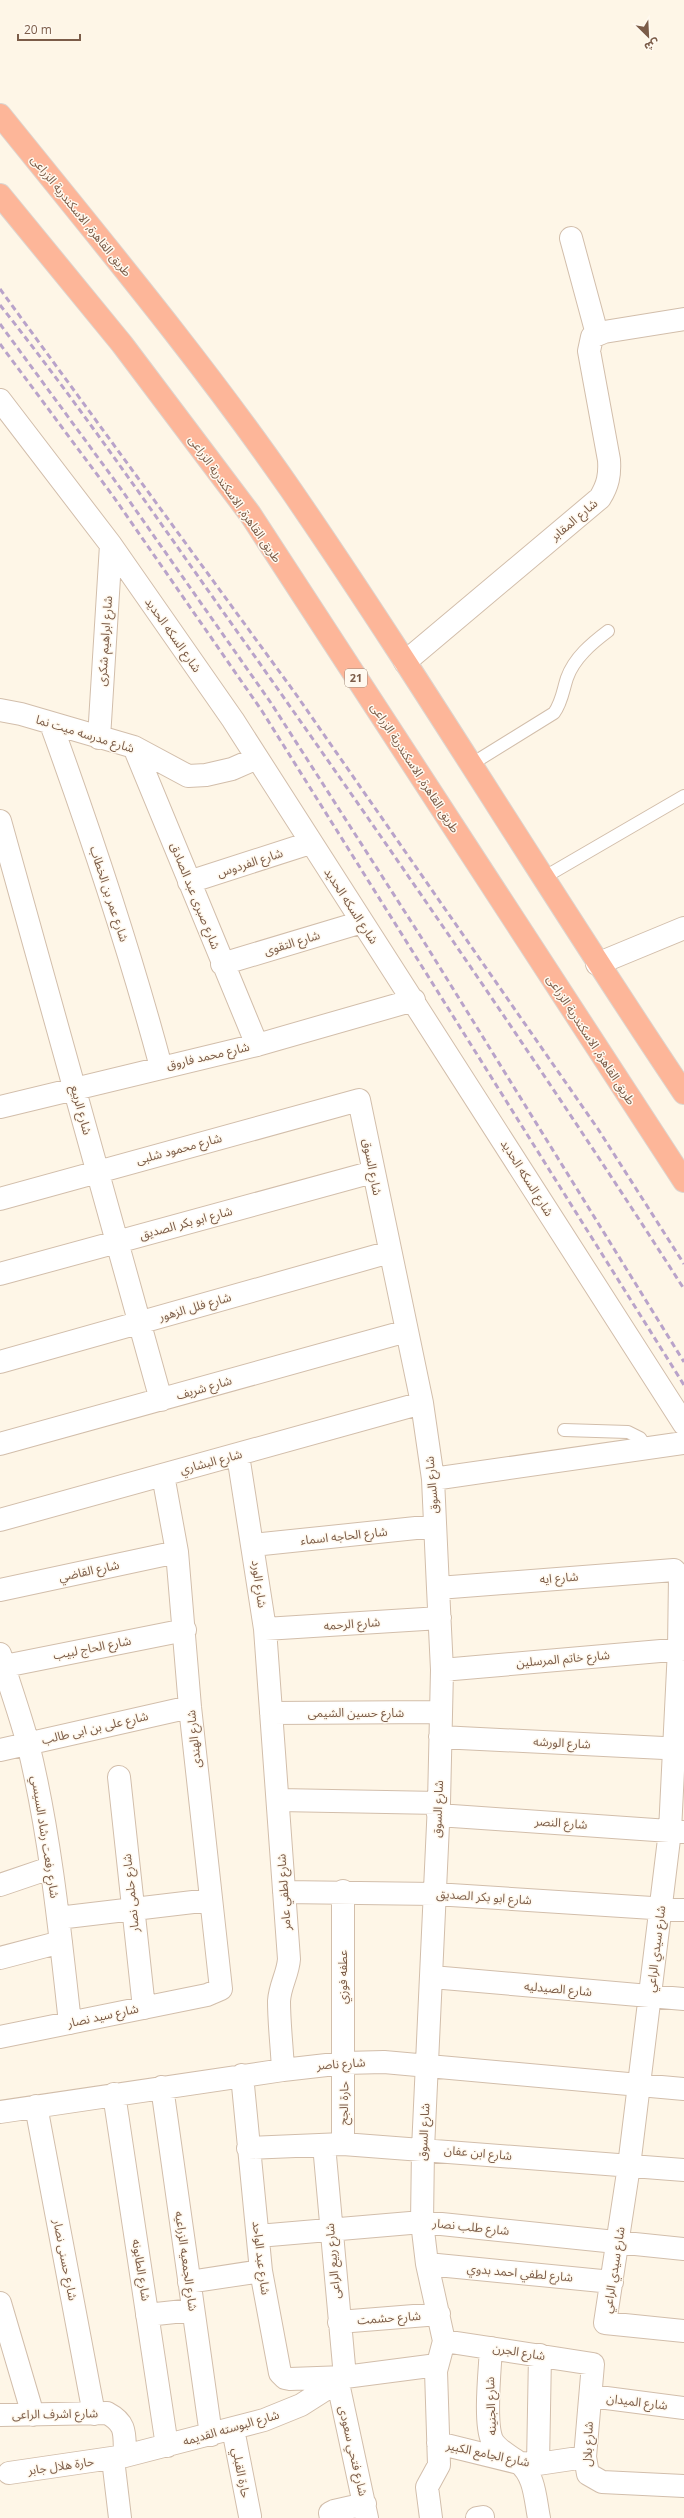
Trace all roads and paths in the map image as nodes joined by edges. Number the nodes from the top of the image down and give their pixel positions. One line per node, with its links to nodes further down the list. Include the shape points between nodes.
1 (0, 115): 9 (highway, طريق القاهرة, الاسكندرية الزراعى, via 159,312 285,482)
2 (0, 195): 34 (highway, طريق القاهرة, الاسكندرية الزراعى / 21, via 122,344 250,514)
3 (571, 238): 5 (street)
4 (684, 319): 5 (street)
5 (597, 334): 9 (street, شارع المقابر, via 592,337 589,351 610,473 604,492 590,507)
6 (0, 400): 7 (street, شارع السكه الحديد)
7 (111, 545): 12 (street, شارع ابراهيم شكرى); 14 (street, شارع السكه الحديد)
8 (608, 631): 15 (lane, via 585,650 570,671 562,700 554,713)
9 (404, 662): 15 (highway, طريق القاهرة, الاسكندرية الزراعى)
10 (0, 710): 11 (street, شارع مدرسه ميت نما)
11 (51, 724): 12 (street, شارع مدرسه ميت نما); 27 (street, شارع عمر بن الخطاب, via 78,797 140,989)
12 (99, 738): 13 (street, شارع مدرسه ميت نما)
13 (134, 748): 14 (street, شارع مدرسه ميت نما, via 188,776 232,769); 20 (street, شارع صبرى عبد الصادق)
14 (257, 758): 18 (street, شارع السكه الحديد)
15 (470, 764): 19 (highway, طريق القاهرة, الاسكندرية الزراعى)
16 (684, 796): 19 (lane)
17 (0, 821): 28 (street, شارع الربيع)
18 (310, 843): 20 (street, شارع الفردوس); 21 (street, شارع السكه الحديد)
19 (543, 878): 24 (highway, طريق القاهرة, الاسكندرية الزراعى)
20 (189, 882): 23 (street, شارع صبرى عبد الصادق)
21 (362, 922): 23 (street, شارع التقوى); 25 (street, شارع السكه الحديد)
22 (684, 928): 24 (street)
23 (222, 964): 26 (street, شارع صبرى عبد الصادق)
24 (597, 964): 29 (highway, طريق القاهرة, الاسكندرية الزراعى)
25 (414, 1000): 26 (street, شارع محمد فاروق); 44 (street, شارع السكه الحديد)
26 (257, 1045): 27 (street, شارع محمد فاروق)
27 (161, 1067): 28 (street, شارع محمد فاروق)
28 (75, 1088): 31 (street, شارع محمد فاروق); 32 (street, شارع الربيع)
29 (684, 1093)
30 (359, 1100): 32 (street, شارع محمود شلبى); 33 (street, شارع السوق)
31 (1, 1104)
32 (98, 1172): 35 (street, شارع محمود شلبى); 36 (street, شارع الربيع)
33 (373, 1172): 36 (street, شارع ابو بكر الصديق); 37 (street, شارع السوق)
34 (684, 1181)
35 (0, 1199)
36 (117, 1241): 38 (street, شارع ابو بكر الصديق); 39 (street, شارع الربيع)
37 (390, 1252): 39 (street, شارع فلل الزهور); 40 (street, شارع السوق)
38 (0, 1274)
39 (139, 1323): 41 (street, شارع فلل الزهور); 42 (street, شارع الربيع)
40 (407, 1331): 42 (street, شارع شريف); 43 (street, شارع السوق)
41 (0, 1362)
42 (161, 1400): 47 (street, شارع شريف)
43 (422, 1403): 49 (street, شارع البشاري); 51 (street, شارع السوق)
44 (684, 1424)
45 (564, 1430): 48 (lane, via 628,1432 640,1438)
46 (684, 1443): 48 (street)
47 (0, 1444)
48 (647, 1448): 51 (street)
49 (238, 1455): 50 (street, شارع البشاري); 54 (street, شارع الورد)
50 (163, 1475): 52 (street, شارع البشاري); 55 (street, شارع الهندى)
51 (433, 1479): 53 (street, شارع السوق)
52 (0, 1520)
53 (435, 1526): 54 (street, شارع الحاجه اسماء); 57 (street, شارع السوق)
54 (253, 1545): 60 (street, شارع الورد)
55 (177, 1552): 58 (street, شارع القاضي); 61 (street, شارع الهندى)
56 (678, 1572): 57 (street, شارع ايه, via 674,1570); 62 (street, شارع سيدي الراعي)
57 (438, 1588): 59 (street, شارع السوق)
58 (0, 1590)
59 (440, 1618): 60 (street, شارع الرحمه); 64 (street, شارع السوق)
60 (265, 1629): 67 (street, شارع الورد)
61 (185, 1630): 63 (street, شارع الحاج لبيب); 65 (street, شارع الهندى)
62 (682, 1649): 64 (street, شارع خاتم المرسلين); 70 (street, شارع سيدي الراعي)
63 (1, 1662): 69 (street, شارع رفعت رشاد السيسي)
64 (442, 1670): 66 (street, شارع السوق)
65 (190, 1707): 69 (street, شارع على بن ابى طالب); 81 (street, شارع الهندى)
66 (441, 1712): 67 (street, شارع حسين الشيمى); 68 (street, شارع السوق)
67 (271, 1713): 73 (street, شارع لطفي عامر)
68 (440, 1737): 70 (street, شارع الورشه); 74 (street, شارع السوق)
69 (28, 1743): 71 (street, شارع على بن ابى طالب); 76 (street, شارع رفعت رشاد السيسي)
70 (679, 1749): 75 (street, شارع سيدي الراعي)
71 (0, 1750)
72 (119, 1777): 83 (street, شارع حلمى نصار)
73 (279, 1800): 74 (street, شارع النصر); 79 (street, شارع لطفي عامر)
74 (439, 1809): 75 (street, شارع النصر); 80 (street, شارع السوق)
75 (677, 1832): 82 (street, شارع سيدي الراعي)
76 (50, 1868): 77 (street); 85 (street, شارع رفعت رشاد السيسي)
77 (0, 1885)
78 (343, 1891): 79 (street, شارع ابو بكر الصديق); 80 (street, شارع ابو بكر الصديق); 95 (street, عطفه فوزي)
79 (284, 1892): 97 (street, شارع لطفي عامر, via 289,1959 288,1973 281,1986 280,2000)
80 (435, 1894): 82 (street, شارع ابو بكر الصديق); 88 (street, شارع السوق)
81 (210, 1900): 83 (street); 89 (street, شارع الهندى, via 221,1989)
82 (661, 1908): 84 (street, شارع ابو بكر الصديق); 90 (street, شارع سيدي الراعي)
83 (133, 1909): 85 (street); 92 (street, شارع حلمى نصار)
84 (684, 1910)
85 (58, 1918): 86 (street, شارع رفعت رشاد السيسي)
86 (61, 1942): 87 (street); 93 (street, شارع رفعت رشاد السيسي)
87 (0, 1958)
88 (432, 1977): 90 (street, شارع الصيدليه); 96 (street, شارع السوق)
89 (207, 1995): 92 (street, شارع سيد نصار)
90 (650, 1996): 91 (street, شارع الصيدليه); 99 (street, شارع سيدي الراعي)
91 (684, 1999)
92 (144, 2008): 93 (street, شارع سيد نصار)
93 (70, 2023): 94 (street, شارع سيد نصار)
94 (0, 2037)
95 (344, 2063): 96 (street, شارع ناصر, via 384,2062); 97 (street, شارع ناصر); 105 (street, حارة الجح)
96 (428, 2067): 99 (street, شارع ناصر); 107 (street, شارع السوق)
97 (283, 2070): 98 (street, شارع ناصر)
98 (242, 2075): 100 (street, شارع ناصر); 106 (street, شارع عبد الواحد)
99 (639, 2085): 101 (street, شارع ناصر); 108 (street, شارع سيدي الراعي)
100 (162, 2087): 102 (street, شارع ناصر); 117 (street, شارع الجمعيه الزراعيه)
101 (684, 2089)
102 (114, 2094): 103 (street, شارع ناصر); 121 (street, شارع الطابونه)
103 (36, 2106): 104 (street, شارع ناصر); 133 (street, شارع حسنى نصار)
104 (0, 2112)
105 (333, 2144): 106 (street, شارع ابن عفان); 107 (street, شارع ابن عفان); 111 (street, شارع ربيع الراعى)
106 (248, 2148): 112 (street, شارع عبد الواحد)
107 (423, 2149): 108 (street, شارع ابن عفان); 110 (street, شارع السوق)
108 (629, 2166): 109 (street, شارع ابن عفان); 113 (street, شارع سيدي الراعي)
109 (684, 2170)
110 (422, 2222): 111 (street, شارع طلب نصار); 113 (street, شارع طلب نصار); 115 (street, شارع السوق)
111 (330, 2229): 112 (street, شارع طلب نصار); 123 (street, شارع ربيع الراعى)
112 (258, 2236): 116 (street, شارع عبد الواحد)
113 (618, 2242): 114 (street, شارع طلب نصار); 118 (street, شارع سيدي الراعي)
114 (684, 2249)
115 (428, 2264): 118 (street, شارع لطفي احمد بدوي); 122 (street, شارع السوق)
116 (261, 2270): 117 (street); 130 (street, شارع عبد الواحد, via 281,2375 290,2379)
117 (190, 2282): 120 (street, شارع الجمعيه الزراعيه)
118 (612, 2282): 124 (street, شارع سيدي الراعي, via 605,2323)
119 (0, 2303): 135 (street)
120 (193, 2310): 121 (street); 137 (street, شارع الجمعيه الزراعيه)
121 (147, 2314): 139 (street, شارع الطابونه)
122 (439, 2314): 123 (street, شارع حشمت); 125 (street, شارع السوق)
123 (339, 2322): 130 (street, شارع ربيع الراعى)
124 (684, 2332)
125 (444, 2341): 126 (street, شارع الجرن); 129 (street, شارع السوق)
126 (491, 2348): 127 (street, شارع الجرن); 142 (street, شارع الجنينه, via 491,2438 495,2445)
127 (540, 2355): 128 (street, شارع الجرن); 142 (street)
128 (593, 2364): 131 (street, شارع بلال)
129 (437, 2365): 130 (street, شارع البوسته القديمه); 138 (street, شارع السوق)
130 (341, 2380): 136 (street, شارع البوسته القديمه, via 282,2414); 145 (street, شارع فتحي سعودى)
131 (591, 2396): 132 (street, شارع الميدان); 140 (street, شارع بلال)
132 (684, 2408)
133 (94, 2414): 135 (street, شارع اشرف الراعى); 141 (street, شارع اشرف الراعى, via 107,2413 119,2419 123,2427)
134 (0, 2415): 135 (street, شارع اشرف الراعى)
135 (33, 2415)
136 (233, 2429): 137 (street, شارع البوسته القديمه); 146 (street, حارة القبلي)
137 (211, 2434): 139 (street, شارع البوسته القديمه)
138 (438, 2443): 142 (street, شارع الجامع الكبير); 149 (street, شارع السوق, via 439,2465 427,2487)
139 (167, 2446): 141 (street, شارع البوسته القديمه)
140 (586, 2456): 142 (street, شارع الجامع الكبير); 144 (street, شارع بلال, via 588,2474 596,2481)
141 (119, 2458): 143 (street, حارة هلال جابر); 147 (street)
142 (529, 2463): 150 (street, شارع الجنينه)
143 (3, 2484)
144 (684, 2486)
145 (366, 2511): 148 (street, via 334,2511 330,2513)
146 (250, 2516)
147 (120, 2518)
148 (331, 2518)
149 (431, 2518)
150 (539, 2518)

